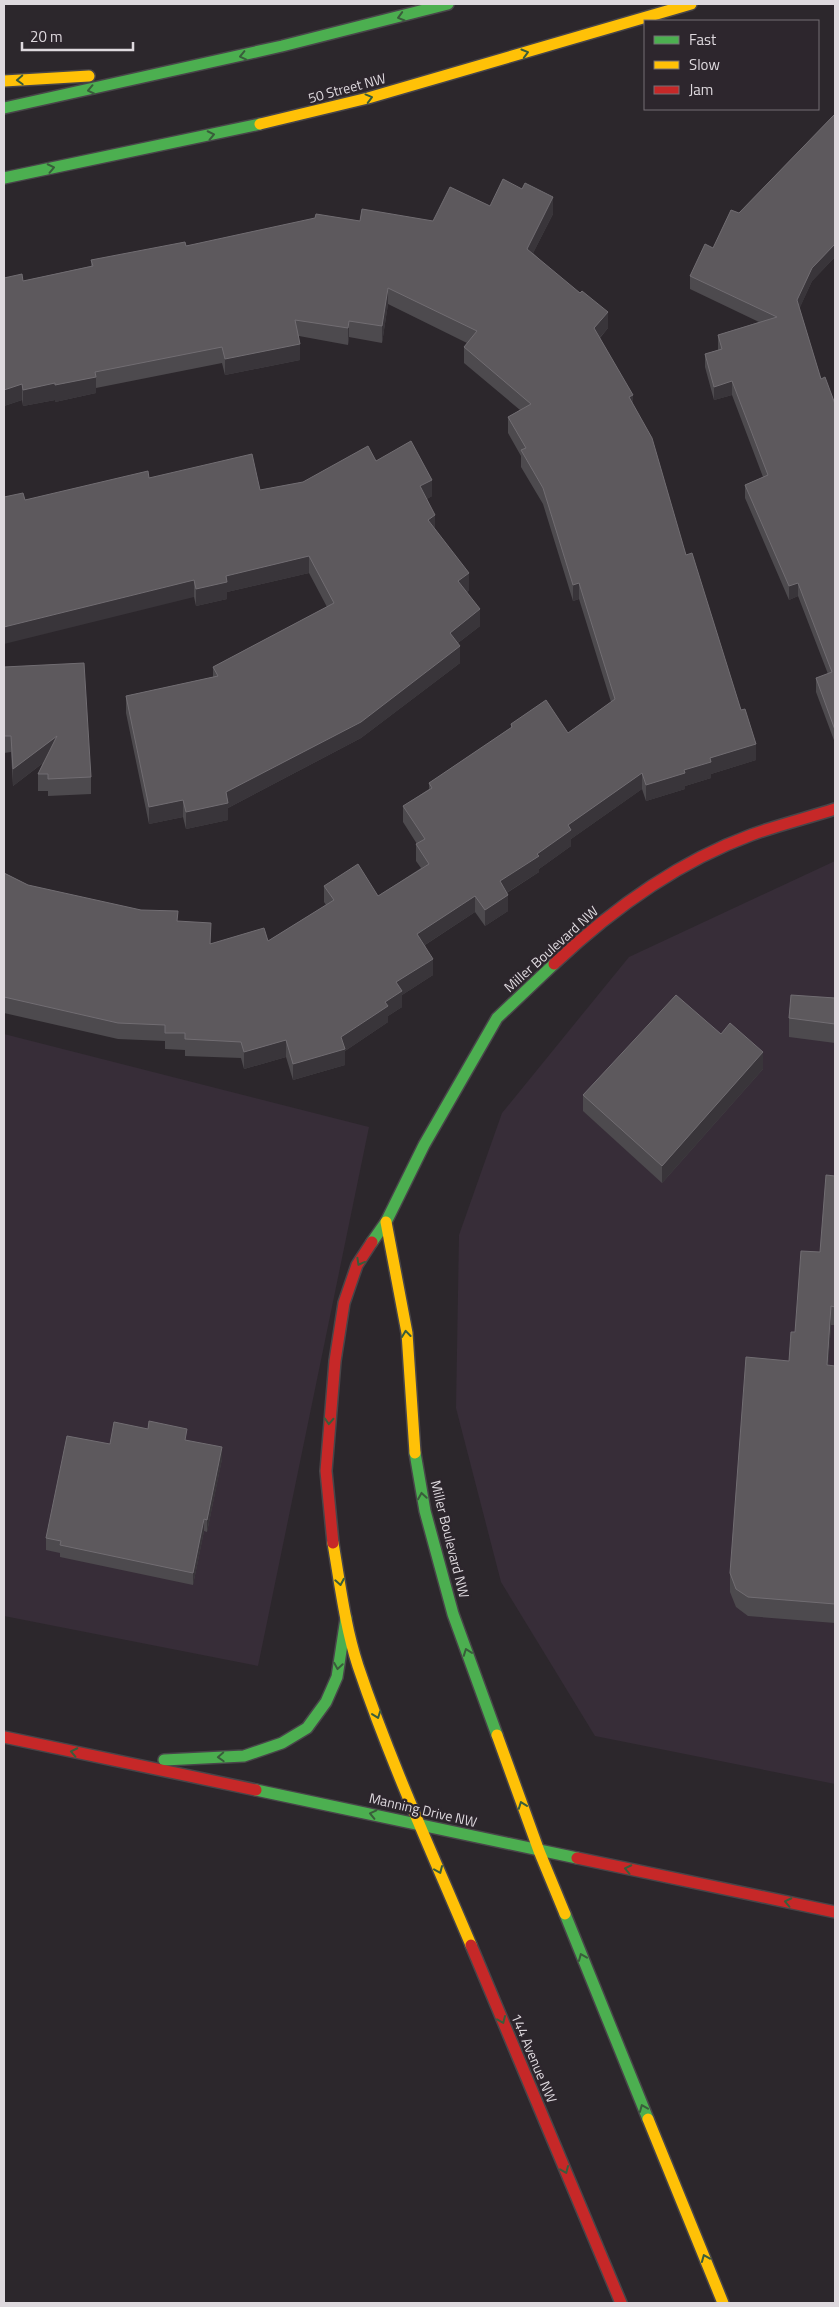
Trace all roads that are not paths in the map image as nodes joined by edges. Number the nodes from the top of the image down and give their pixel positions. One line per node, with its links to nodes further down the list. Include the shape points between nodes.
1 (448, 4): 3 (main road, one-way to 3)
2 (691, 4): 6 (main road, 50 Street NW, one-way to 2, via 285,119 368,98)
3 (173, 72): 4 (main road, one-way to 4); 5 (main road, one-way to 5)
4 (4, 81)
5 (4, 108)
6 (4, 178)
7 (835, 810): 8 (main road, Miller Boulevard NW, via 750,835 708,854 618,910 569,950 497,1018 424,1145)
8 (386, 1222): 9 (main road, Miller Boulevard NW, one-way to 9, via 357,1265 344,1303 330,1405 326,1471 330,1520); 13 (main road, Miller Boulevard NW, one-way to 8, via 453,1614 425,1511 415,1450 407,1333)
9 (346, 1618): 11 (main road, one-way to 11, via 337,1677 326,1702 307,1728 282,1743 244,1756); 12 (main road, Miller Boulevard NW, one-way to 12, via 358,1665)
10 (4, 1737): 11 (main road, Manning Drive NW, one-way to 10)
11 (122, 1762): 12 (main road, Manning Drive NW, one-way to 11)
12 (421, 1825): 13 (main road, Manning Drive NW); 15 (main road, 144 Avenue NW, one-way to 15)
13 (539, 1850): 14 (main road, Manning Drive NW, one-way to 13); 16 (main road, one-way to 13)
14 (835, 1912)
15 (620, 2303)
16 (723, 2303)

